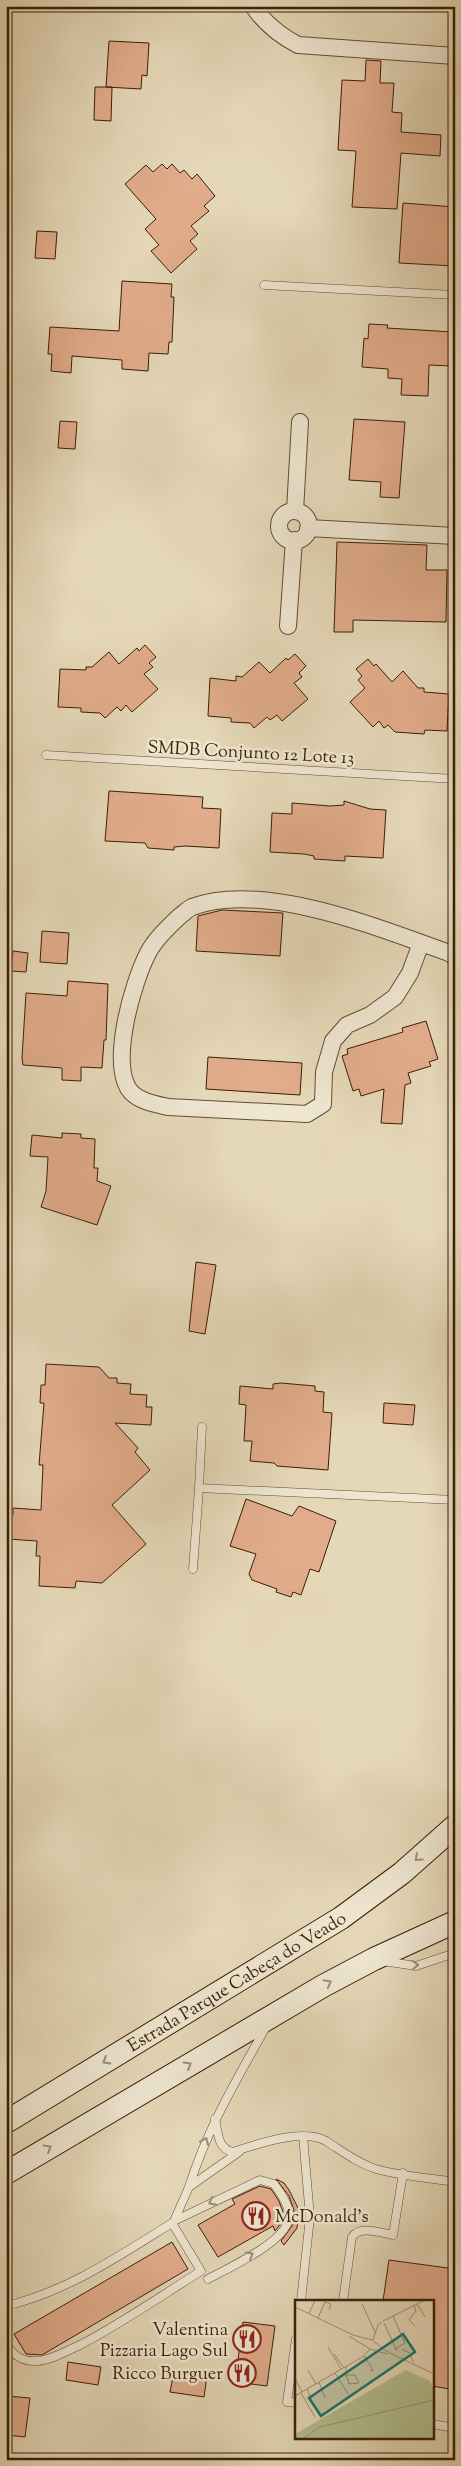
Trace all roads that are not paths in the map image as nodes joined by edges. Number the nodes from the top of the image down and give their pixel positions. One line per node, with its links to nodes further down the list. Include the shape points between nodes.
1 (253, 6): 2 (street, via 281,36 298,45)
2 (455, 56)
3 (264, 285): 4 (lane)
4 (455, 295)
5 (300, 422): 6 (street)
6 (295, 511): 7 (street, via 304,515); 9 (street, via 284,514 279,526 282,535)
7 (308, 528): 8 (street); 9 (street, via 304,537)
8 (455, 536)
9 (294, 540): 10 (street)
10 (288, 626)
11 (46, 755): 12 (lane, SMDB Conjunto 12 Lote 13)
12 (455, 780)
13 (421, 943): 13 (street, via 311,909 273,901 228,899 191,907 170,925 149,951 135,983 120,1060 123,1077 129,1089 151,1104 307,1114 323,1104 324,1072 333,1041 347,1025 370,1015 395,997 410,972); 14 (street)
14 (455, 957)
15 (202, 1427): 16 (lane)
16 (199, 1488): 17 (lane); 18 (lane)
17 (455, 1500)
18 (193, 1569)
19 (455, 1826): 25 (main road, Estrada Parque Cabeça do Veado, one-way to 25, via 402,1873 341,1918)
20 (455, 1922): 22 (main road)
21 (455, 1953): 22 (lane, one-way to 21, via 416,1966)
22 (374, 1959): 23 (main road, one-way to 22)
23 (273, 2015): 24 (lane); 28 (main road, one-way to 23)
24 (215, 2118): 27 (lane, via 223,2147 233,2152); 31 (lane, one-way to 24)
25 (6, 2122)
26 (303, 2136): 27 (lane); 29 (lane, via 323,2140 376,2169); 34 (lane, via 310,2217)
27 (245, 2148): 31 (lane)
28 (6, 2173)
29 (403, 2173): 30 (lane); 35 (lane, via 393,2235 363,2230 352,2237)
30 (455, 2182)
31 (189, 2187): 32 (lane)
32 (174, 2221): 33 (lane, one-way to 32, via 278,2237 288,2224 290,2215 284,2199 274,2184 260,2180); 36 (lane, via 87,2275 57,2290); 37 (lane, via 201,2271 104,2333 58,2356 37,2361 23,2360 14,2355)
33 (208, 2279)
34 (301, 2300)
35 (343, 2300)
36 (6, 2306)
37 (6, 2343)
38 (295, 2346): 39 (lane, via 287,2402)
39 (295, 2403)
40 (434, 2424): 41 (lane)
41 (455, 2428)

